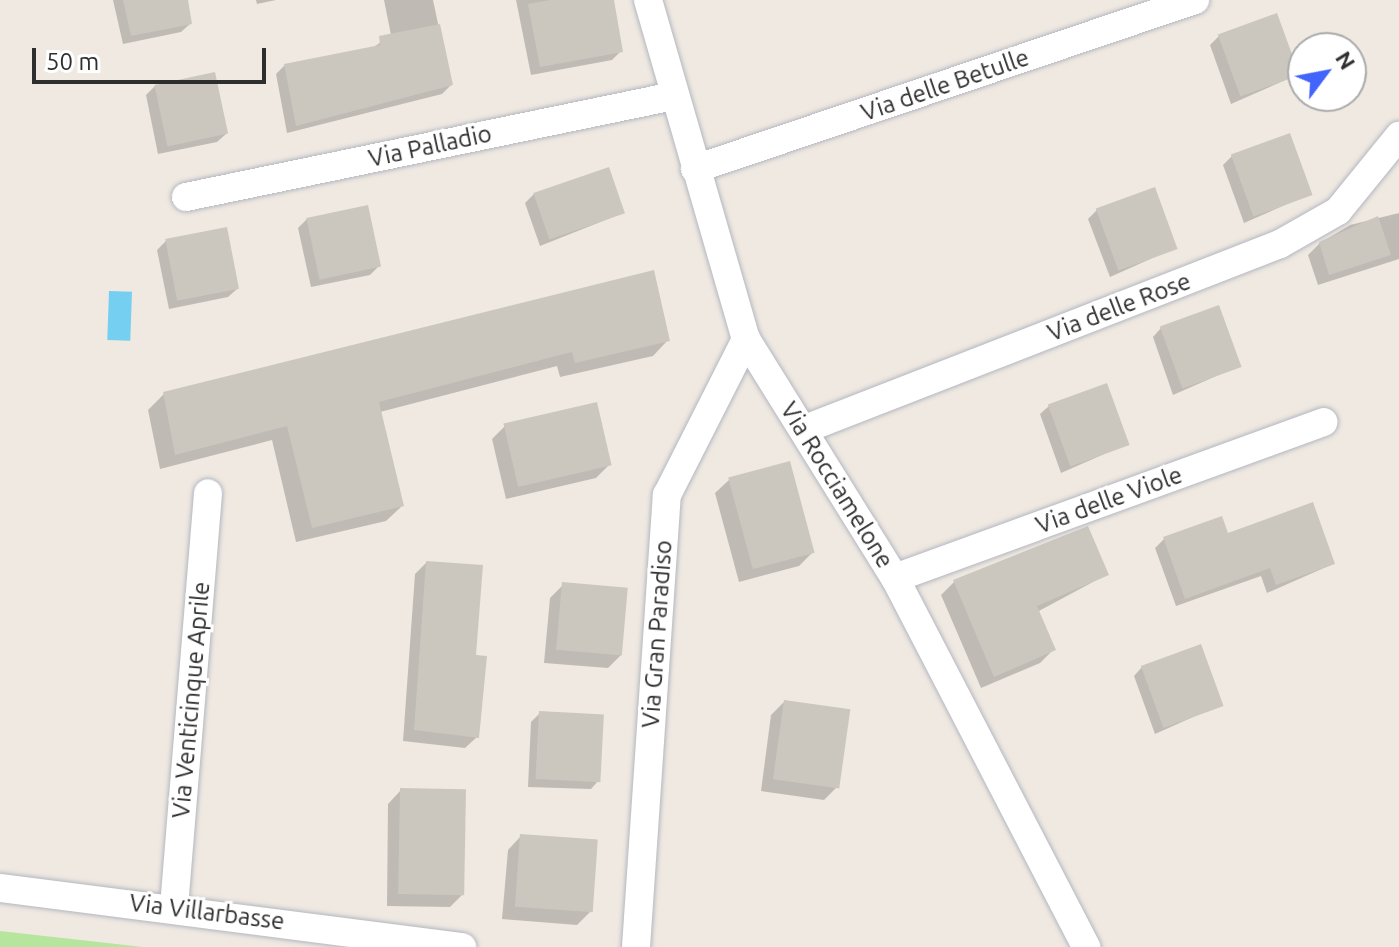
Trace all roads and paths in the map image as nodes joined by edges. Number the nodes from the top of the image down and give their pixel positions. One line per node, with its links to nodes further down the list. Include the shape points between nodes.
1 (648, 0): 3 (street, Via Rocciamelone)
2 (1195, 0): 5 (street, Via delle Betulle)
3 (673, 96): 5 (street, Via Rocciamelone); 6 (street, Via Palladio)
4 (1399, 136): 9 (street, Via delle Rose, via 1338,211 1280,244)
5 (695, 169): 7 (street, Via Rocciamelone)
6 (186, 197)
7 (746, 339): 9 (street, Via Rocciamelone); 15 (street, Via Gran Paradiso, via 667,495)
8 (1324, 422): 11 (street, Via delle Viole)
9 (805, 429): 11 (street, Via Rocciamelone)
10 (208, 493): 13 (street, Via Venticinque Aprile)
11 (895, 578): 16 (street, Via Rocciamelone)
12 (0, 888): 13 (street, Via Villarbasse)
13 (174, 907): 14 (street, Via Villarbasse)
14 (462, 947)
15 (636, 947)
16 (1086, 947)

